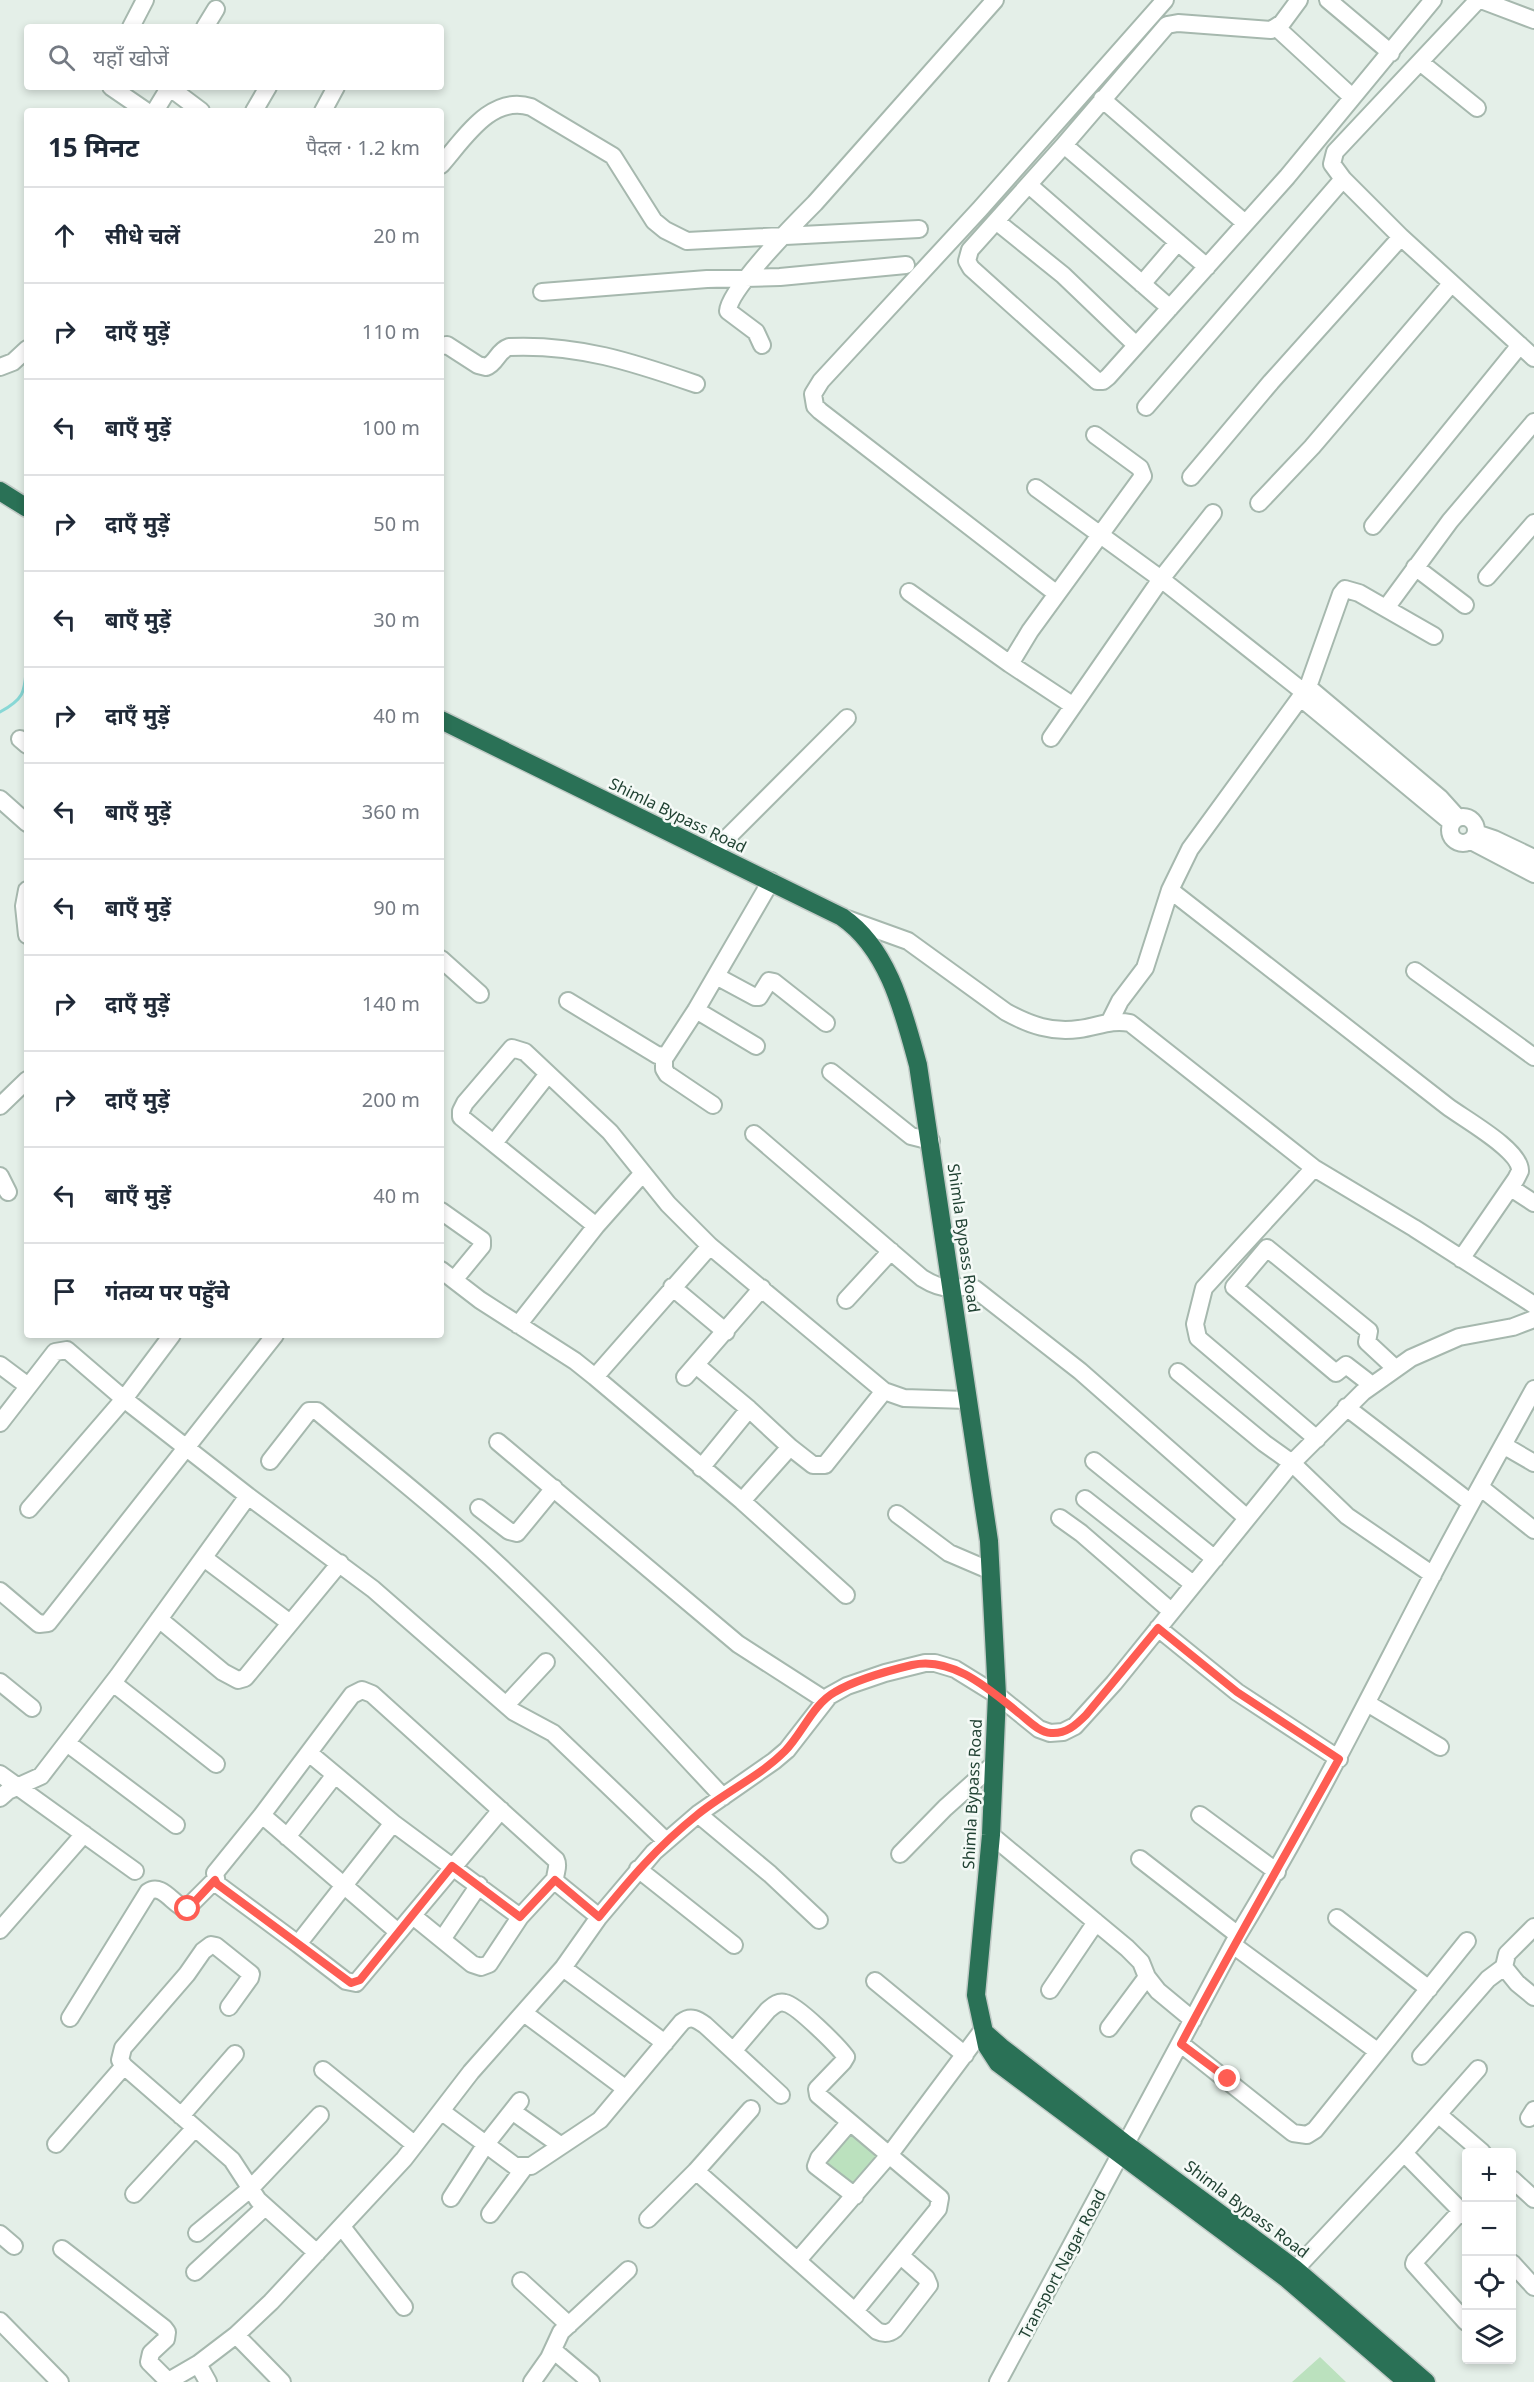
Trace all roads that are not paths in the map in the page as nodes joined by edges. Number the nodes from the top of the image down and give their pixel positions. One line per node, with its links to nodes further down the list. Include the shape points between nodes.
1 (146, 0): 10 (street)
2 (995, 0): 35 (street)
3 (1165, 0): 69 (street, via 813,394 820,411)
4 (1299, 0): 12 (street)
5 (1328, 0): 13 (street)
6 (1433, 0): 13 (street)
7 (1480, 0): 9 (street); 14 (street)
8 (216, 9): 11 (street)
9 (1534, 20)
10 (133, 24)
11 (207, 24)
12 (1277, 28): 20 (street); 21 (street, via 1172,23)
13 (1391, 52): 20 (street)
14 (1420, 62): 27 (street); 30 (street, via 1335,152 1332,165)
15 (115, 90): 22 (street)
16 (168, 90): 23 (street)
17 (172, 90): 24 (street)
18 (266, 90): 25 (street)
19 (334, 90): 26 (street)
20 (1352, 97): 33 (street)
21 (1102, 99): 28 (street); 33 (street)
22 (142, 108)
23 (157, 108)
24 (197, 108)
25 (256, 108)
26 (325, 108)
27 (1477, 108)
28 (1065, 145): 31 (street); 37 (street)
29 (444, 162): 35 (street, via 479,122 496,109 515,103 537,111 613,156 654,221 679,238 696,242)
30 (1344, 179): 36 (street); 53 (street)
31 (1029, 185): 32 (street); 41 (street)
32 (996, 221): 46 (street, via 1063,275); 46 (street, via 970,250 968,265 1092,378 1103,381)
33 (1245, 223): 39 (street)
34 (919, 229): 35 (street)
35 (784, 235): 40 (street)
36 (1401, 237): 42 (street); 56 (street)
37 (1178, 242): 39 (street); 41 (street)
38 (906, 265): 40 (street)
39 (1207, 267): 44 (street)
40 (748, 277): 43 (street); 45 (street, via 728,311 754,330)
41 (1142, 284): 44 (street)
42 (1451, 284): 47 (street); 59 (street)
43 (542, 292)
44 (1170, 308): 46 (street)
45 (762, 345)
46 (1136, 345)
47 (1520, 345): 50 (street); 63 (street)
48 (444, 346): 52 (street, via 486,367 509,347 581,351 628,360)
49 (24, 352): 51 (street, via 14,362)
50 (1534, 358)
51 (0, 367)
52 (696, 384)
53 (1146, 407)
54 (1534, 422): 65 (street)
55 (1095, 435): 64 (street, via 1140,468 1143,476)
56 (1191, 477)
57 (1036, 488): 64 (street)
58 (3, 493): 60 (highway)
59 (1259, 503)
60 (24, 506)
61 (1213, 513): 67 (street)
62 (1534, 523): 66 (street)
63 (1373, 526)
64 (1099, 534): 67 (street); 69 (street)
65 (1414, 567): 70 (street); 71 (street)
66 (1487, 577)
67 (1161, 579): 74 (street); 75 (street)
68 (909, 592): 73 (street)
69 (1057, 594): 73 (street)
70 (1465, 604)
71 (1386, 608): 72 (street); 74 (street, via 1359,593 1346,589 1341,594)
72 (1434, 636)
73 (1010, 664): 75 (street)
74 (1305, 693): 81 (street, via 1455,821 1450,832 1454,840 1462,843); 86 (street, via 1190,849)
75 (1072, 705): 78 (street)
76 (847, 718): 82 (street)
77 (444, 721): 82 (highway, Shimla Bypass Road)
78 (1051, 738)
79 (0, 799): 80 (street)
80 (24, 820)
81 (1474, 837): 83 (street, via 1494,839); 84 (street)
82 (711, 853): 85 (highway, Shimla Bypass Road)
83 (1534, 858)
84 (1534, 874)
85 (771, 881): 87 (highway, Shimla Bypass Road); 90 (street)
86 (1170, 890): 94 (street, via 1145,968 1120,1001); 110 (street, via 1509,1151 1520,1166)
87 (842, 917): 94 (street, via 908,941 1022,1021 1059,1030); 105 (highway, Shimla Bypass Road, via 872,947 889,977 909,1029)
88 (444, 962): 91 (street)
89 (1415, 971): 98 (street)
90 (716, 976): 93 (street); 95 (street, via 757,998 769,981 774,982)
91 (480, 994)
92 (568, 1001): 97 (street)
93 (696, 1010): 96 (street); 97 (street)
94 (1110, 1022): 107 (street, via 1130,1023 1139,1028)
95 (826, 1023)
96 (756, 1046)
97 (664, 1057): 102 (street, via 667,1074)
98 (1534, 1057)
99 (831, 1072): 105 (street, via 911,1136)
100 (548, 1074): 106 (street); 106 (street, via 525,1052 512,1048 465,1103 461,1117); 108 (street, via 610,1132)
101 (24, 1083): 103 (street)
102 (713, 1105)
103 (0, 1106)
104 (753, 1134): 116 (street)
105 (931, 1141): 121 (highway, Shimla Bypass Road)
106 (494, 1143): 114 (street)
107 (1314, 1168): 117 (street); 142 (street, via 1204,1288 1195,1324 1198,1338)
108 (643, 1173): 114 (street); 115 (street)
109 (0, 1176): 111 (street)
110 (1511, 1188): 112 (street); 117 (street)
111 (8, 1192)
112 (1534, 1203)
113 (444, 1213): 118 (street, via 482,1240 482,1246)
114 (597, 1226): 125 (street)
115 (710, 1246): 119 (street); 120 (street)
116 (891, 1251): 121 (street, via 928,1282); 122 (street)
117 (1461, 1259): 123 (street)
118 (448, 1275): 125 (street)
119 (672, 1287): 126 (street); 132 (street)
120 (762, 1288): 126 (street); 136 (street)
121 (951, 1288): 138 (highway, Shimla Bypass Road); 162 (street, via 975,1289 1087,1377)
122 (846, 1300)
123 (1534, 1305)
124 (1534, 1319): 130 (street, via 1458,1337)
125 (518, 1325): 132 (street)
126 (726, 1332): 140 (street, via 690,1371)
127 (170, 1338): 137 (street)
128 (274, 1338): 145 (street)
129 (0, 1365): 134 (street)
130 (1395, 1368): 133 (street); 133 (street, via 1367,1342 1368,1331 1267,1248 1234,1287 1336,1373 1346,1365)
131 (1178, 1372): 149 (street)
132 (595, 1377): 151 (street)
133 (1372, 1385): 139 (street)
134 (28, 1386): 137 (street, via 55,1352 64,1349); 141 (street)
135 (1534, 1389): 144 (street, Transport Nagar Road)
136 (884, 1391): 138 (street, via 904,1398); 146 (street, via 825,1465 813,1465)
137 (124, 1398): 145 (street); 159 (street)
138 (967, 1400): 167 (highway, Shimla Bypass Road)
139 (1346, 1407): 142 (street); 157 (street)
140 (750, 1409): 146 (street); 151 (street)
141 (1, 1420)
142 (1317, 1439): 149 (street)
143 (498, 1442): 153 (street)
144 (1503, 1445): 150 (street); 152 (street, Transport Nagar Road)
145 (186, 1447): 154 (street); 170 (street, via 48,1623 39,1624)
146 (790, 1447): 156 (street)
147 (270, 1461): 193 (street, via 309,1412 317,1411 493,1560)
148 (1094, 1461): 165 (street)
149 (1292, 1463): 162 (street); 168 (street, via 1347,1516)
150 (1534, 1463)
151 (701, 1468): 156 (street)
152 (1480, 1487): 157 (street, Transport Nagar Road); 163 (street)
153 (554, 1488): 158 (street, via 517,1533); 180 (street, via 738,1644)
154 (248, 1496): 164 (street); 166 (street)
155 (1086, 1499): 169 (street)
156 (742, 1501): 171 (street)
157 (1471, 1503): 168 (street, Transport Nagar Road)
158 (479, 1508)
159 (29, 1509)
160 (897, 1514): 167 (street, via 950,1553)
161 (1060, 1518): 172 (street)
162 (1247, 1518): 165 (street)
163 (1534, 1530)
164 (204, 1558): 173 (street); 174 (street)
165 (1215, 1559): 169 (street)
166 (340, 1563): 174 (street); 182 (street)
167 (991, 1571): 179 (highway, Shimla Bypass Road)
168 (1433, 1575): 181 (street, Transport Nagar Road)
169 (1193, 1584): 172 (street)
170 (0, 1591)
171 (846, 1595)
172 (1171, 1611): 175 (street)
173 (159, 1619): 174 (street, via 238,1680 252,1672); 178 (street)
174 (290, 1623)
175 (1158, 1628): 179 (street, via 1086,1715 1063,1732 1039,1729); 187 (street, via 1237,1692)
176 (546, 1662): 182 (street)
177 (0, 1682): 183 (street)
178 (113, 1683): 184 (street); 188 (street)
179 (997, 1695): 180 (street, via 955,1669 925,1663 847,1686); 189 (highway, Shimla Bypass Road)
180 (825, 1700): 193 (street, via 787,1750)
181 (1367, 1703): 185 (street); 187 (street, Transport Nagar Road)
182 (506, 1705): 204 (street, via 558,1737)
183 (32, 1708)
184 (67, 1743): 192 (street, via 41,1776); 200 (street)
185 (1440, 1747)
186 (309, 1753): 191 (street); 195 (street, via 352,1695 367,1690); 197 (street)
187 (1339, 1759): 210 (street, Transport Nagar Road)
188 (216, 1764)
189 (994, 1764): 202 (highway, Shimla Bypass Road); 205 (street)
190 (0, 1774): 192 (street)
191 (334, 1776): 199 (street); 203 (street)
192 (19, 1786): 194 (street); 201 (street)
193 (723, 1797): 196 (street)
194 (0, 1798)
195 (501, 1810): 207 (street); 212 (street, via 556,1860)
196 (698, 1814): 204 (street); 219 (street)
197 (262, 1815): 203 (street); 211 (street, via 215,1873)
198 (1200, 1815): 210 (street)
199 (393, 1823): 207 (street); 214 (street)
200 (176, 1825)
201 (84, 1834): 209 (street); 222 (street)
202 (991, 1835): 220 (street); 241 (highway, Shimla Bypass Road, via 976,1995)
203 (287, 1837): 214 (street)
204 (666, 1840): 208 (street)
205 (900, 1854)
206 (1140, 1859): 225 (street)
207 (452, 1866): 213 (street); 215 (street)
208 (639, 1869): 217 (street); 228 (street)
209 (135, 1871)
210 (1277, 1872): 225 (street, Transport Nagar Road)
211 (215, 1880): 227 (street); 238 (street, via 186,1909 159,1889 148,1892)
212 (555, 1880): 216 (street); 217 (street)
213 (479, 1885): 216 (street); 224 (street)
214 (344, 1887): 223 (street); 227 (street)
215 (413, 1916): 223 (street); 224 (street)
216 (520, 1917): 224 (street, via 489,1964 481,1967)
217 (599, 1917): 230 (street)
218 (1337, 1918): 233 (street)
219 (819, 1920)
220 (1096, 1922): 231 (street, via 1141,1962); 234 (street)
221 (1534, 1926): 229 (street, via 1507,1954)
222 (0, 1930)
223 (398, 1932): 227 (street, via 356,1983 346,1981)
224 (442, 1938)
225 (1235, 1940): 239 (street, Transport Nagar Road); 245 (street)
226 (1467, 1941): 233 (street)
227 (298, 1944)
228 (734, 1945)
229 (1504, 1967): 235 (street); 248 (street)
230 (563, 1968): 237 (street); 242 (street)
231 (1147, 1977): 239 (street); 240 (street)
232 (875, 1981): 247 (street)
233 (1429, 1989): 245 (street)
234 (1050, 1990)
235 (1534, 1997)
236 (229, 2007): 249 (street, via 251,1974 211,1945 123,2048 120,2060)
237 (524, 2013): 252 (street); 255 (street)
238 (70, 2018)
239 (1193, 2020): 243 (street, Transport Nagar Road)
240 (1109, 2028)
241 (982, 2031): 247 (street); 266 (highway, Shimla Bypass Road)
242 (665, 2043): 244 (street, via 682,2022 693,2019); 252 (street)
243 (1181, 2044): 245 (street, via 1293,2133 1303,2136 1315,2130); 266 (street, Transport Nagar Road)
244 (734, 2050): 253 (street); 259 (street, via 775,2004 789,2004 846,2057 816,2092)
245 (1377, 2051)
246 (235, 2054): 258 (street)
247 (965, 2055): 268 (street)
248 (1421, 2056)
249 (124, 2066): 258 (street); 261 (street)
250 (1478, 2069): 257 (street)
251 (323, 2070): 262 (street)
252 (626, 2090): 264 (street, via 600,2120)
253 (781, 2095)
254 (751, 2109): 270 (street)
255 (441, 2111): 262 (street); 263 (street)
256 (320, 2115): 272 (street)
257 (1439, 2115): 265 (street); 267 (street)
258 (181, 2116): 260 (street)
259 (850, 2122): 268 (street); 274 (street, via 816,2166)
260 (195, 2128): 272 (street, via 232,2160); 273 (street)
261 (56, 2144)
262 (414, 2144): 282 (street)
263 (486, 2144): 264 (street, via 516,2106); 269 (street, via 515,2166); 275 (street)
264 (560, 2145): 269 (street)
265 (1477, 2148)
266 (1124, 2151): 293 (highway, Shimla Bypass Road); 310 (street, Transport Nagar Road)
267 (1404, 2153): 278 (street); 293 (street)
268 (890, 2154): 274 (street); 288 (street, via 938,2195 940,2201)
269 (524, 2168): 279 (street)
270 (696, 2171): 281 (street); 289 (street)
271 (1516, 2183): 276 (street)
272 (250, 2189): 277 (street); 283 (street)
273 (134, 2194)
274 (855, 2196): 289 (street)
275 (451, 2198)
276 (1534, 2199)
277 (266, 2207): 287 (street); 292 (street)
278 (1462, 2212)
279 (490, 2214)
280 (1462, 2216): 298 (street, via 1414,2264)
281 (648, 2219)
282 (342, 2227): 287 (street); 296 (street)
283 (197, 2233)
284 (0, 2234): 285 (street)
285 (14, 2246)
286 (62, 2248): 304 (street, via 164,2328 166,2339 151,2353 149,2362)
287 (317, 2253): 301 (street)
288 (901, 2256): 297 (street); 297 (street, via 929,2285 895,2329 890,2333 877,2331)
289 (798, 2260): 297 (street)
290 (1516, 2268): 295 (street)
291 (628, 2270): 300 (street)
292 (195, 2272)
293 (1291, 2273): 311 (highway, Shimla Bypass Road); 312 (highway, Shimla Bypass Road)
294 (521, 2281): 300 (street)
295 (1527, 2283)
296 (404, 2307)
297 (855, 2311)
298 (1462, 2317)
299 (0, 2321): 305 (street)
300 (568, 2325): 302 (street)
301 (236, 2335): 303 (street); 307 (street)
302 (553, 2350): 308 (street); 309 (street)
303 (198, 2364): 304 (street); 306 (street)
304 (167, 2381)
305 (60, 2382)
306 (208, 2382)
307 (282, 2382)
308 (532, 2382)
309 (591, 2382)
310 (998, 2382)
311 (1407, 2382)
312 (1426, 2382)

